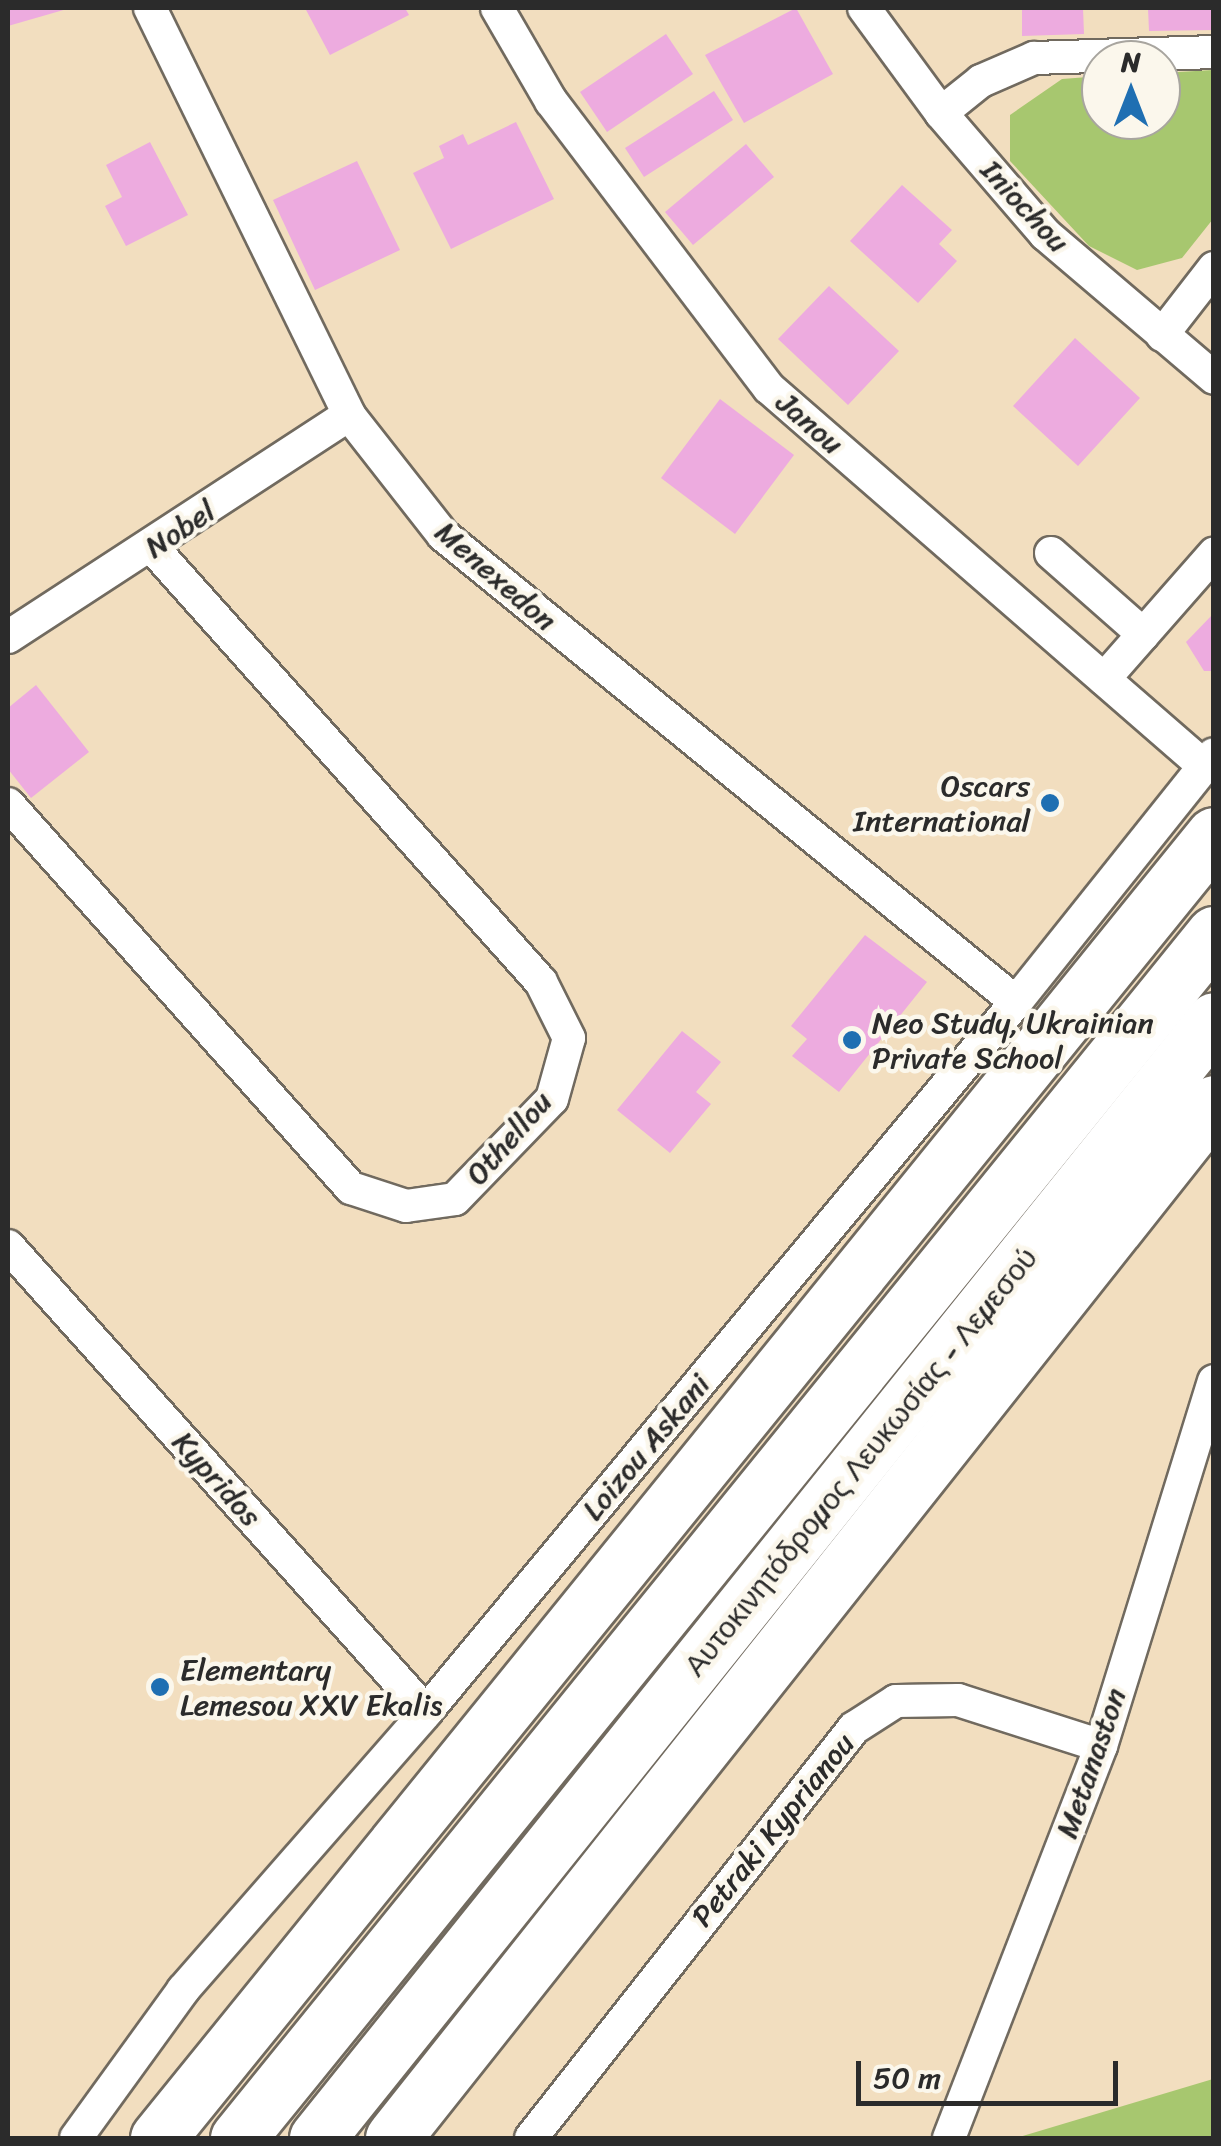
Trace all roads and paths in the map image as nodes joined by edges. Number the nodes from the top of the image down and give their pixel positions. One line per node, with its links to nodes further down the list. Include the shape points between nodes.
1 (150, 8): 9 (street, Menexedon)
2 (497, 8): 15 (street, Janou, via 551,101 769,388)
3 (864, 8): 5 (street, Iniochou)
4 (1214, 52): 5 (street, via 1034,58 980,81)
5 (941, 114): 7 (street, Iniochou, via 1045,234)
6 (1214, 268): 7 (street)
7 (1162, 335): 8 (street, Iniochou)
8 (1214, 378)
9 (349, 415): 10 (street, Nobel); 20 (street, Menexedon, via 443,536)
10 (154, 548): 14 (street, Nobel); 17 (street, Othellou, via 541,982 569,1038 552,1099 456,1199 406,1206 351,1188)
11 (1051, 554): 13 (street)
12 (1214, 554): 13 (street)
13 (1143, 634): 15 (street)
14 (8, 636)
15 (1104, 679): 16 (street, Janou)
16 (1209, 760): 20 (street, Loizou Askani)
17 (8, 804)
18 (1214, 835): 30 (highway)
19 (1214, 934): 27 (highway, Αυτοκινητόδρομος Λευκωσίας - Λεμεσού)
20 (1016, 1002): 25 (street, Loizou Askani)
21 (1214, 1020): 28 (highway, Αυτοκινητόδρομος Λευκωσίας - Λεμεσού)
22 (1214, 1103): 35 (highway)
23 (8, 1246): 25 (street, Kypridos)
24 (1214, 1380): 26 (street, Metanaston)
25 (426, 1712): 29 (street, Loizou Askani, via 183,1990)
26 (1100, 1746): 36 (street, Petraki Kyprianou, via 958,1700 896,1701 854,1728); 37 (street, Metanaston)
27 (534, 1771): 31 (highway); 32 (highway)
28 (509, 1903): 33 (highway); 34 (highway, via 437,2031)
29 (76, 2138)
30 (158, 2138)
31 (174, 2138)
32 (238, 2138)
33 (317, 2138)
34 (363, 2138)
35 (393, 2138)
36 (531, 2138)
37 (949, 2138)

